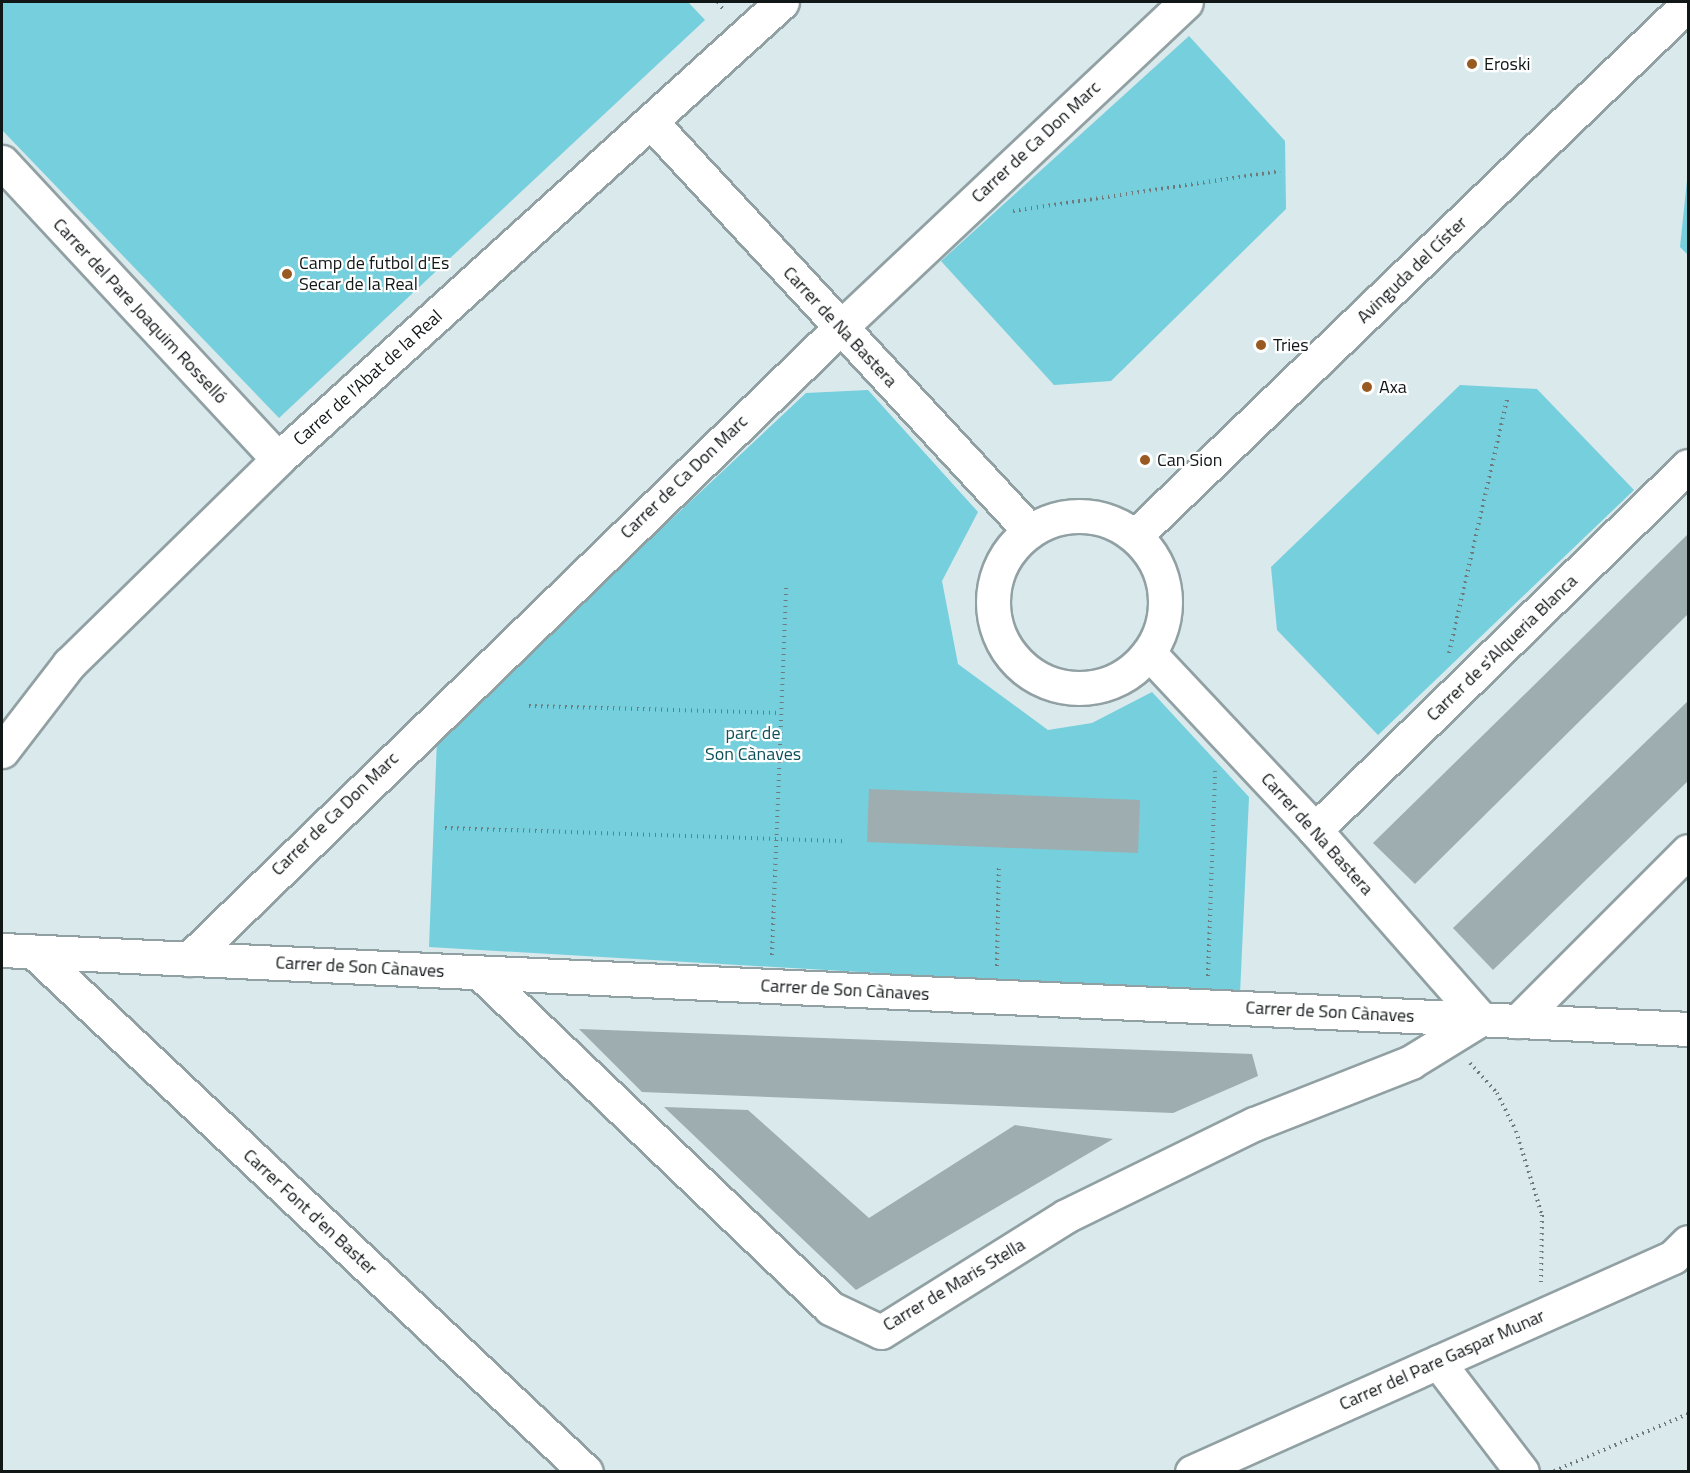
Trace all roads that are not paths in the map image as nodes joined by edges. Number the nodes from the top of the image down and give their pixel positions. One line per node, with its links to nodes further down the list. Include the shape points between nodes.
1 (782, 2): 4 (street, Carrer de l'Abat de la Real)
2 (1186, 2): 6 (street, Carrer de Ca Don Marc)
3 (1689, 4): 10 (street, Avinguda del Císter)
4 (652, 123): 6 (street, Carrer de Na Bastera); 7 (street, Carrer de l'Abat de la Real)
5 (2, 162): 7 (street, Carrer del Pare Joaquim Rosselló)
6 (840, 328): 9 (street, Carrer de Na Bastera); 17 (street, Carrer de Ca Don Marc)
7 (278, 459): 12 (street, Carrer de l'Abat de la Real, via 69,664)
8 (1689, 466): 13 (street, Carrer de s'Alqueria Blanca)
9 (1029, 530): 10 (street, via 1055,518 1084,514 1112,521); 11 (street, via 1008,551 994,588 999,638 1016,662 1041,680 1070,688 1100,686 1127,674)
10 (1136, 536): 11 (street, via 1153,555 1166,605)
11 (1149, 653): 13 (street, Carrer de Na Bastera)
12 (2, 751)
13 (1315, 830): 19 (street, Carrer de Na Bastera)
14 (1689, 851): 20 (street)
15 (2, 950): 16 (street, Carrer de Son Cànaves)
16 (34, 951): 17 (street, Carrer de Son Cànaves); 24 (street, Carrer Font d'en Baster)
17 (189, 959): 18 (street, Carrer de Son Cànaves)
18 (480, 973): 19 (street, Carrer de Son Cànaves); 19 (street, Carrer de Maris Stella, via 830,1308 881,1332 1066,1216 1254,1124 1411,1062)
19 (1481, 1020): 20 (street, Carrer de Son Cànaves)
20 (1518, 1021): 21 (street, Carrer de Son Cànaves)
21 (1689, 1029)
22 (1689, 1242): 23 (street, Carrer del Pare Gaspar Munar, via 1673,1257)
23 (1438, 1362): 25 (street, Carrer del Pare Gaspar Munar); 26 (street)
24 (586, 1472)
25 (1192, 1472)
26 (1522, 1472)

